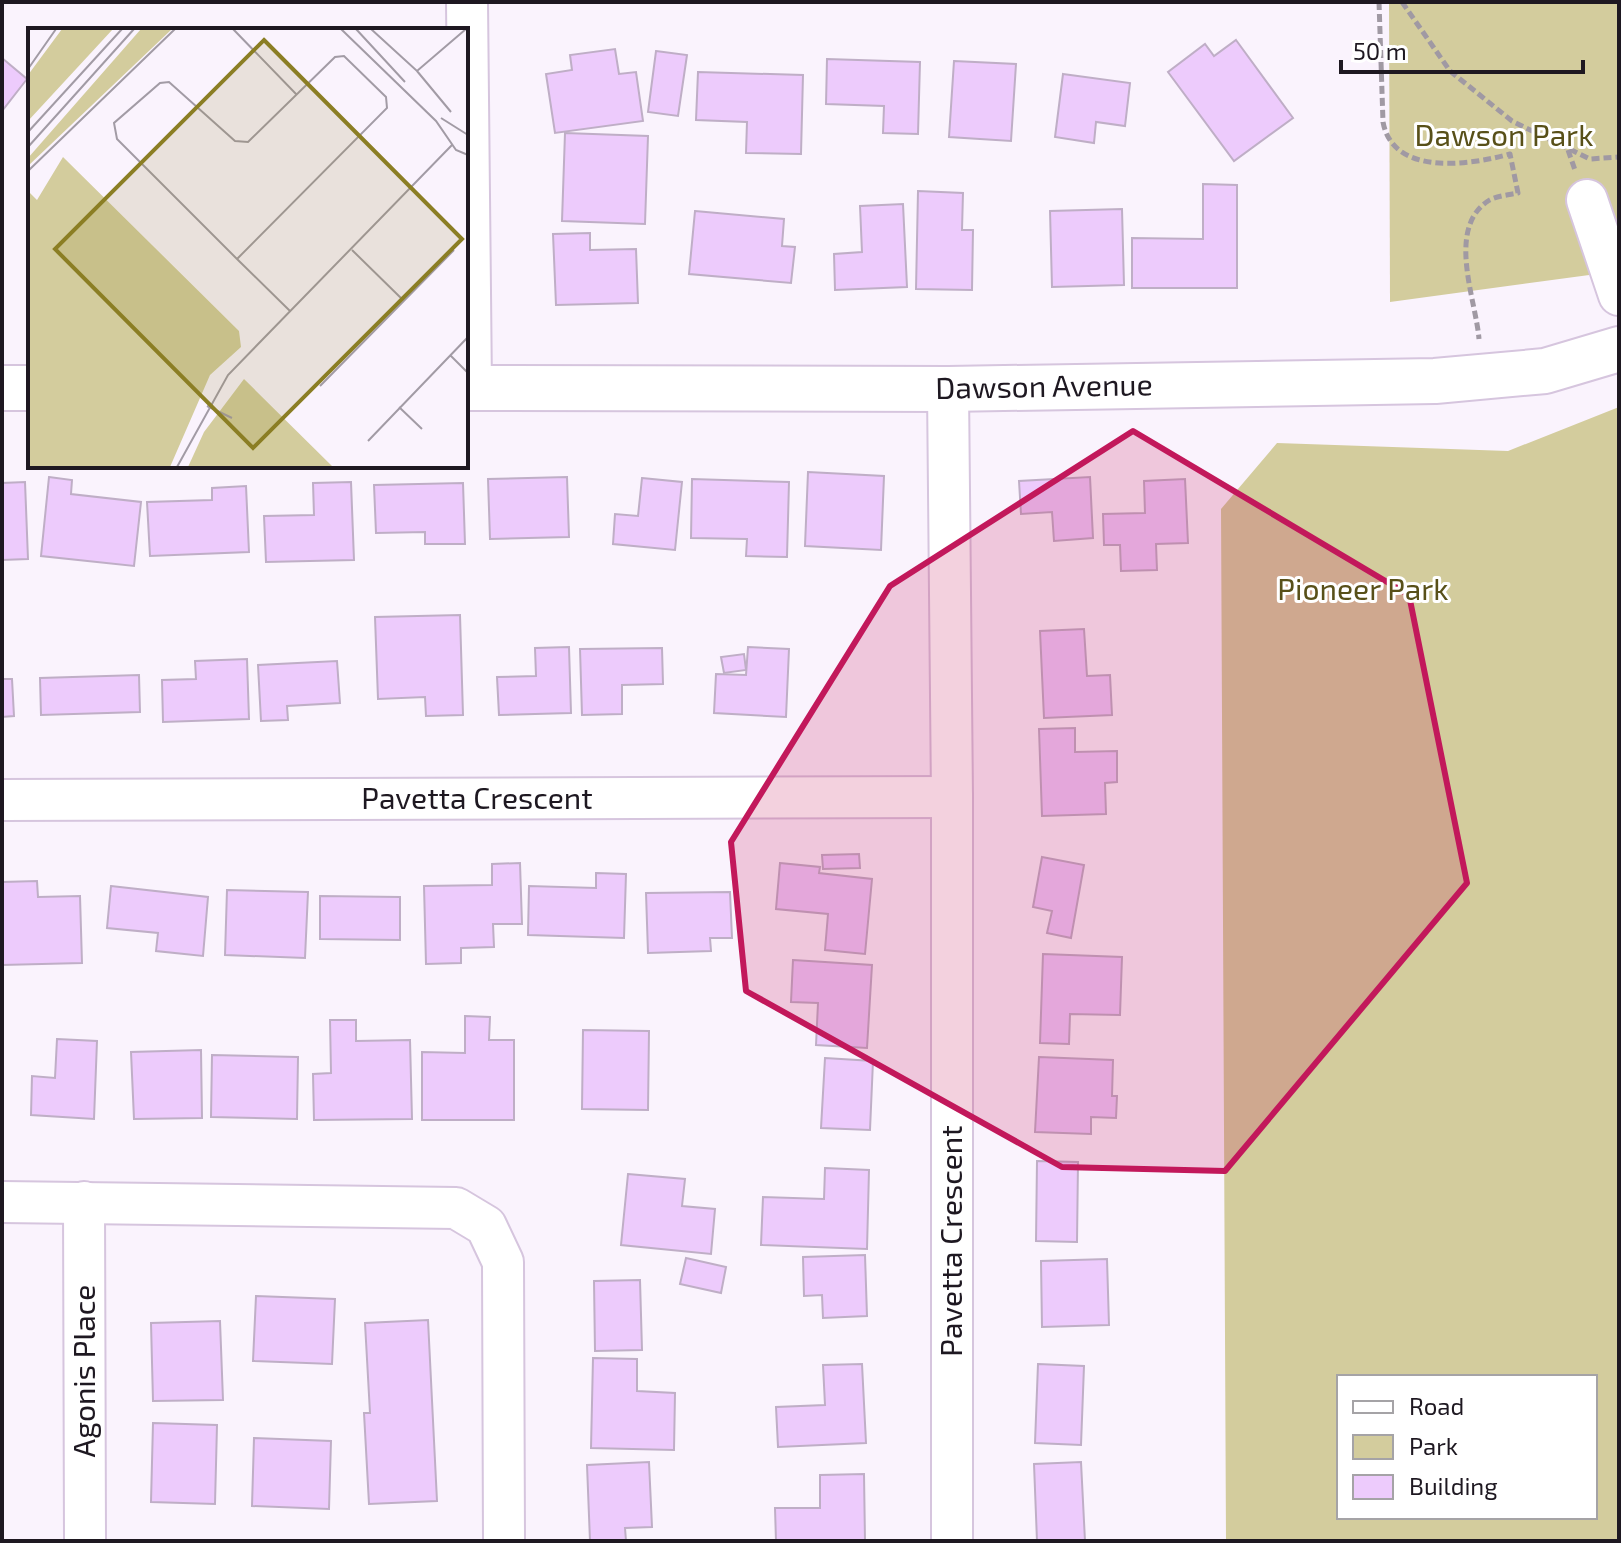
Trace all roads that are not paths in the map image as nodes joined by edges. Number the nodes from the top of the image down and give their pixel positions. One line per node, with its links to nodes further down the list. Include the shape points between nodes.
1 (467, 2): 2 (street)
2 (467, 28)
3 (1587, 200): 4 (street)
4 (1619, 295)
5 (1619, 349): 9 (main road, Dawson Avenue, via 1545,371 1435,381)
6 (2, 388): 7 (main road)
7 (28, 388)
8 (468, 388): 9 (main road, Dawson Avenue)
9 (948, 389): 10 (street, Pavetta Crescent)
10 (952, 797): 11 (street, Pavetta Crescent); 16 (street, Pavetta Crescent)
11 (2, 800)
12 (2, 1202): 13 (street)
13 (84, 1202): 14 (street, Agonis Place); 15 (street, via 456,1208 486,1226 503,1262)
14 (85, 1541)
15 (504, 1541)
16 (952, 1541)

